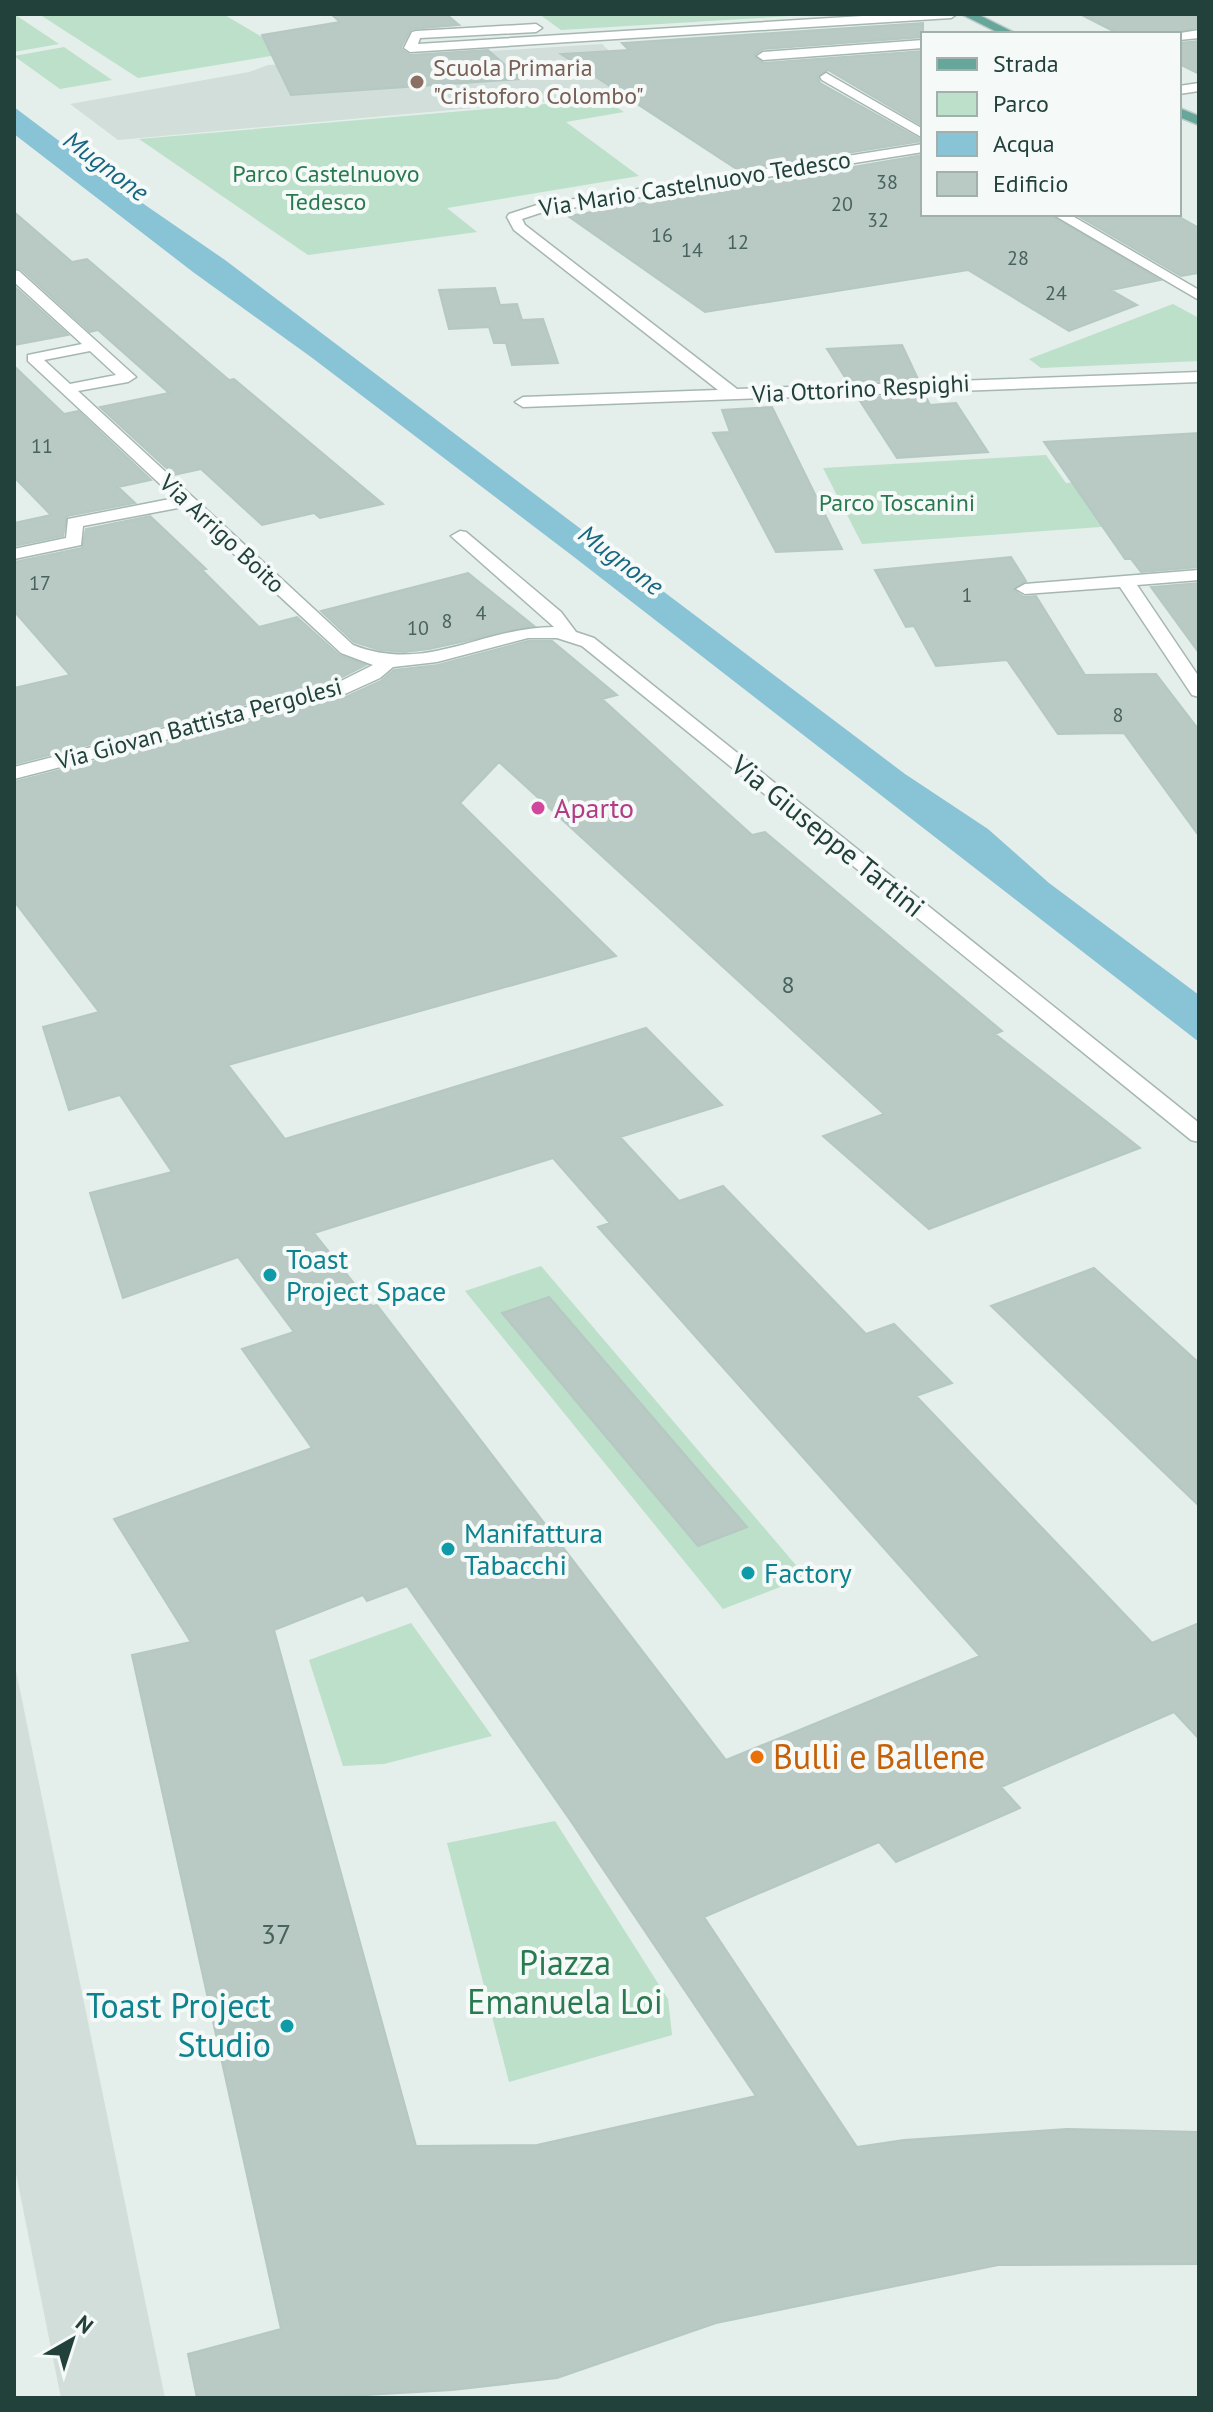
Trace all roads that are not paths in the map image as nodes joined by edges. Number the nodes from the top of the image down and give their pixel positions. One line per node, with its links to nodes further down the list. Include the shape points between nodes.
1 (521, 14): 4 (street)
2 (951, 14): 6 (street)
3 (967, 14): 5 (main road)
4 (536, 28): 6 (street); 6 (street, via 416,35 410,48)
5 (1004, 32)
6 (557, 39)
7 (921, 44): 8 (street)
8 (763, 56)
9 (826, 77): 10 (street)
10 (921, 133)
11 (921, 148): 20 (street, Via Mario Castelnuovo Tedesco, via 537,209 514,217 519,227)
12 (1062, 216): 14 (street)
13 (14, 274): 15 (street)
14 (1199, 296)
15 (93, 346): 16 (street); 19 (street, via 128,377)
16 (33, 358): 17 (street); 19 (street, Via Arrigo Boito)
17 (14, 362)
18 (1199, 377): 20 (street, Via Ottorino Respighi)
19 (66, 389): 22 (street, Via Arrigo Boito)
20 (734, 395): 21 (street, Via Ottorino Respighi)
21 (523, 402)
22 (186, 501): 24 (street, via 74,523 75,541); 29 (street, Via Arrigo Boito, via 347,649)
23 (460, 536): 28 (street, Via Giuseppe Tartini, via 555,616)
24 (14, 554)
25 (1199, 575): 26 (street)
26 (1125, 581): 27 (street); 30 (street)
27 (1025, 589)
28 (567, 633): 29 (street, Via Giovan Battista Pergolesi, via 537,631 414,662); 32 (street, Via Giuseppe Tartini, via 588,642)
29 (387, 663): 31 (street, Via Giovan Battista Pergolesi, via 340,689)
30 (1199, 691)
31 (14, 773)
32 (1199, 1135)

